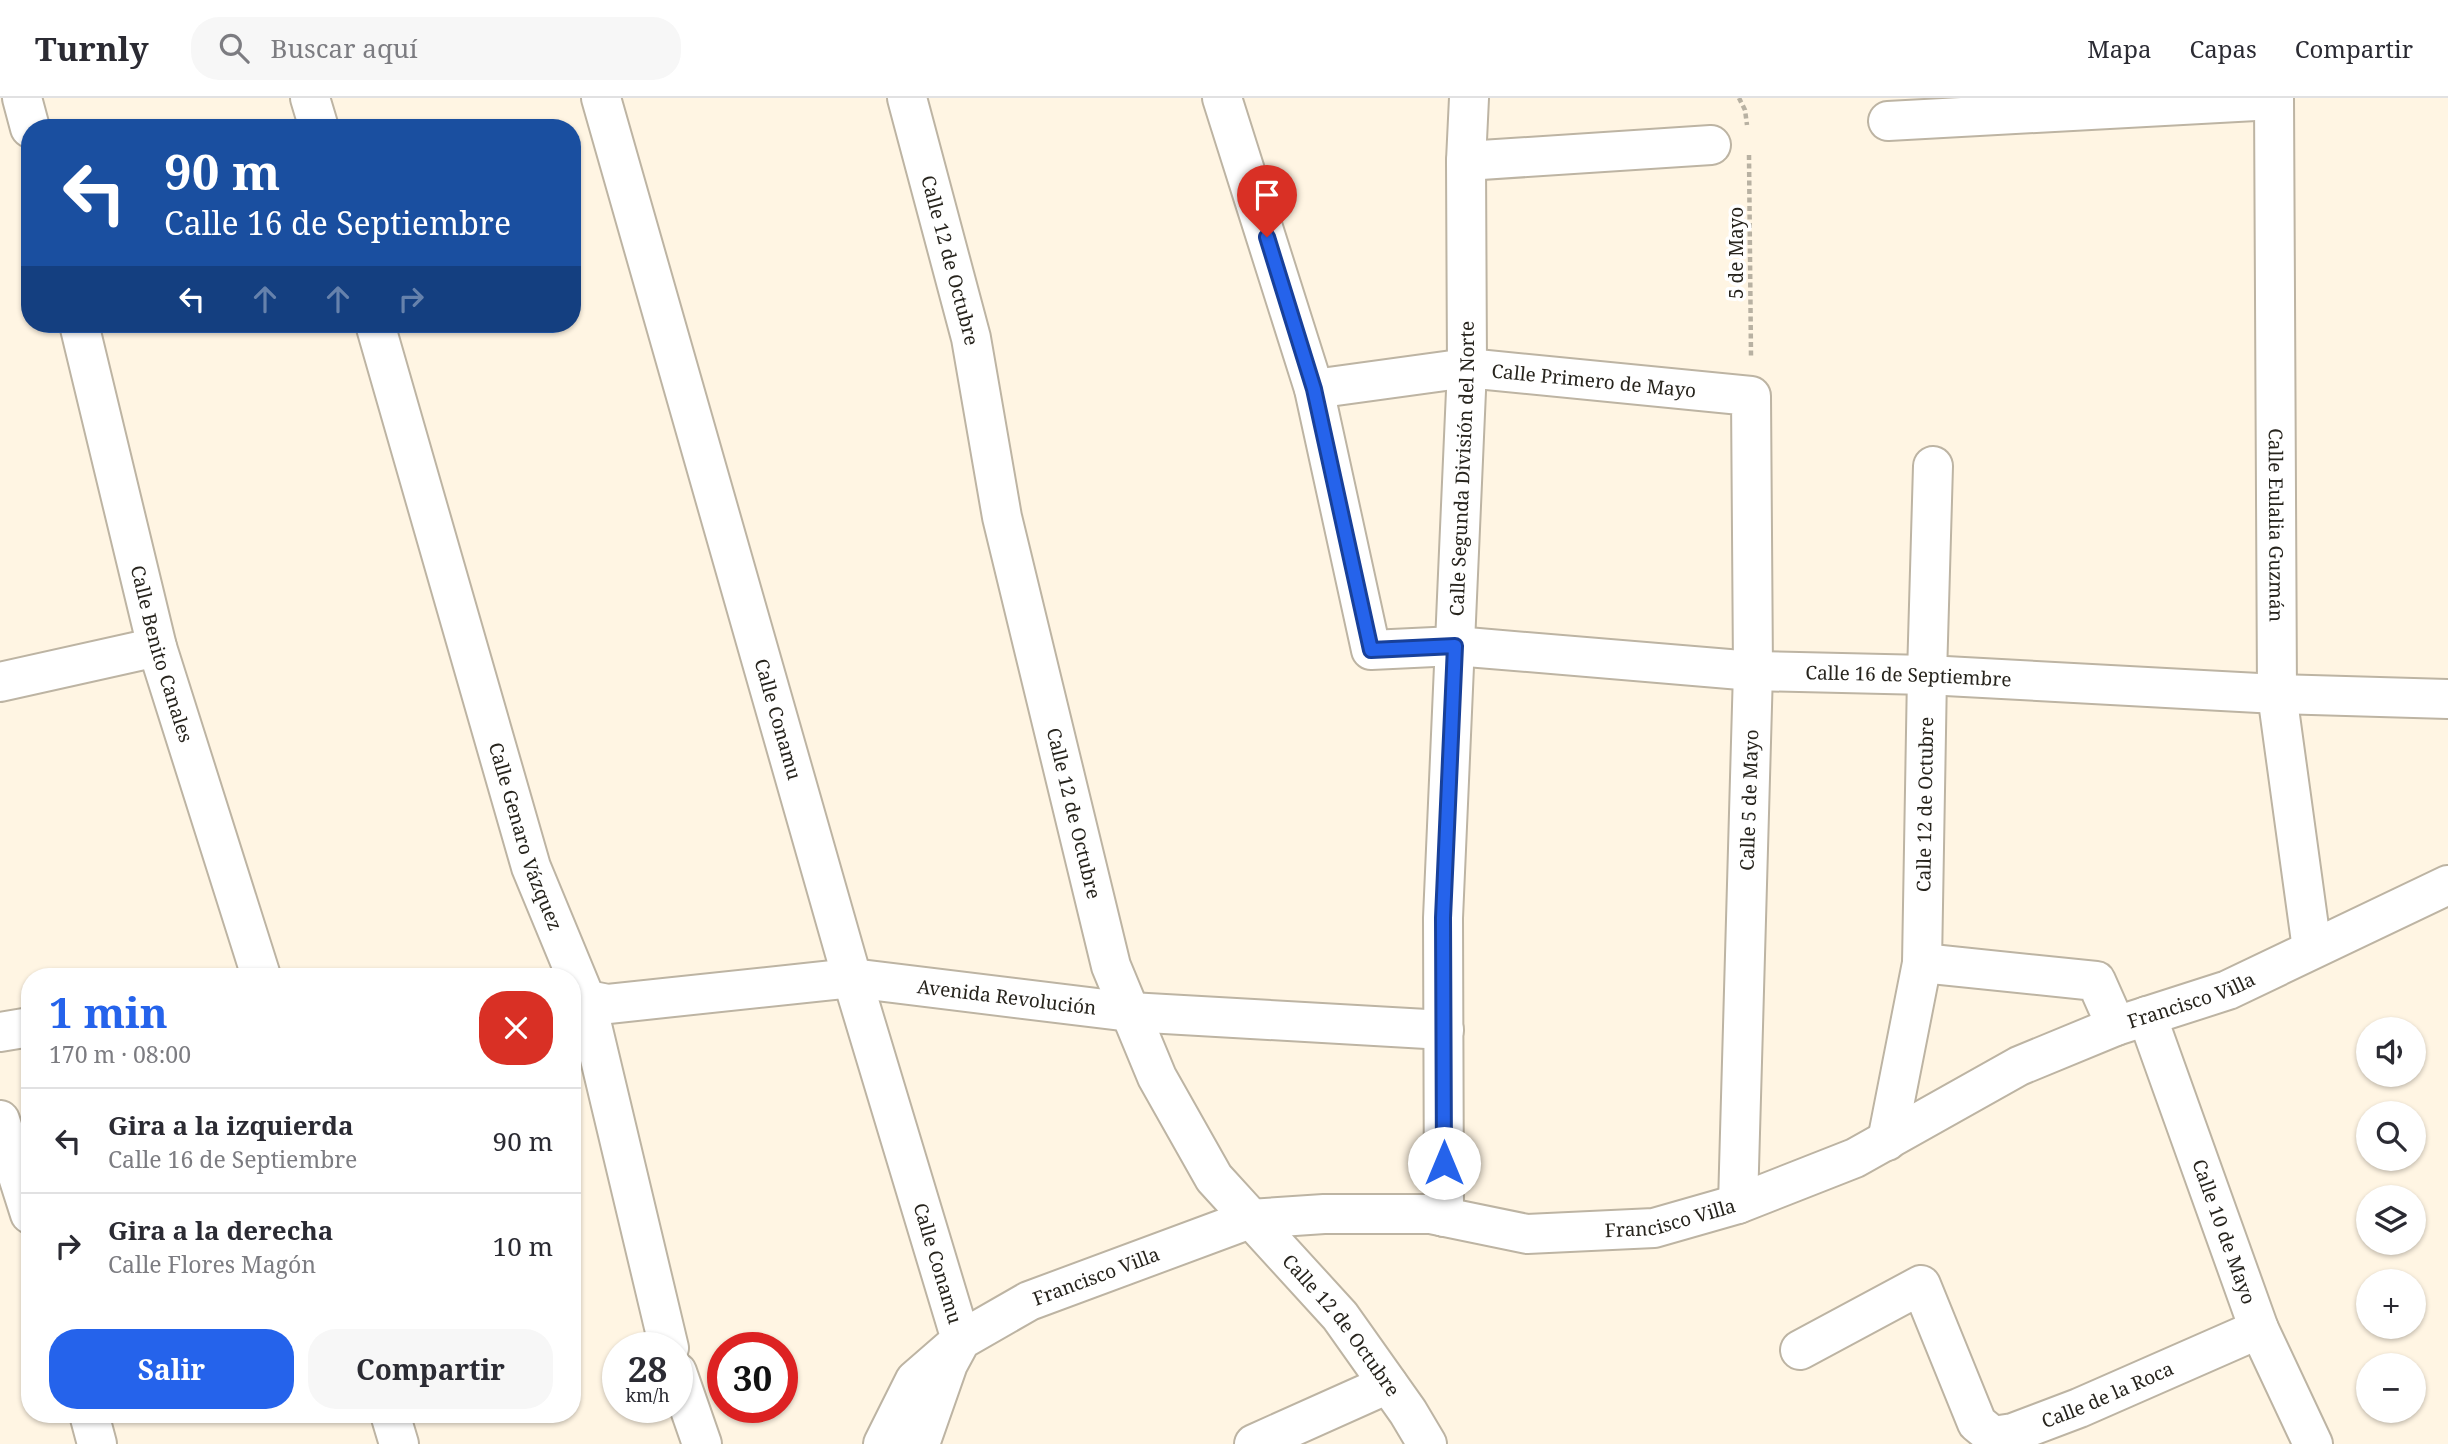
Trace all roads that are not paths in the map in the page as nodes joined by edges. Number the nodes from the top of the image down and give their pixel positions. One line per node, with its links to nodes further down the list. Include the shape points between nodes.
1 (22, 98): 8 (street)
2 (310, 98): 9 (street)
3 (601, 98): 31 (street, Calle Conamu)
4 (907, 98): 34 (street, Calle 12 de Octubre, via 971,338 1002,517 1085,864 1111,966)
5 (1222, 98): 16 (street)
6 (1469, 98): 12 (street, Calle Segunda División del Norte)
7 (2274, 99): 10 (street); 24 (street, Calle Eulalia Guzmán)
8 (28, 119)
9 (316, 119)
10 (1888, 121)
11 (1711, 145): 12 (street)
12 (1465, 161): 15 (street, Calle Segunda División del Norte)
13 (81, 333): 20 (street, Calle Benito Canales)
14 (378, 333): 30 (street, Calle Genaro Vázquez, via 531,867)
15 (1467, 368): 16 (street, Calle Primero de Mayo); 17 (street, Calle Primero de Mayo); 19 (street, Calle Segunda División del Norte)
16 (1314, 389): 19 (street, Calle 16 de Septiembre, via 1371,650)
17 (1751, 396): 21 (street, Calle 5 de Mayo)
18 (1933, 466): 22 (street, Calle 12 de Octubre)
19 (1455, 646): 21 (street, Calle 16 de Septiembre); 37 (street, Calle Segunda División del Norte, via 1443,918)
20 (157, 647): 23 (street); 29 (street, Calle Benito Canales)
21 (1753, 671): 22 (street, Calle 16 de Septiembre); 42 (street, Calle 5 de Mayo)
22 (1927, 675): 24 (street, Calle 16 de Septiembre); 28 (street, Calle 12 de Octubre)
23 (0, 682)
24 (2277, 694): 25 (street, Calle 16 de Septiembre); 27 (street, Calle Eulalia Guzmán)
25 (2448, 699)
26 (2448, 885): 27 (street, Francisco Villa)
27 (2312, 949): 35 (street, Francisco Villa, via 2228,990)
28 (1922, 963): 35 (street, Calle 10 de Mayo, via 2096,981); 40 (street, Calle 12 de Octubre)
29 (258, 968)
30 (568, 968)
31 (852, 978): 32 (street, Avenida Revolución, via 608,1004); 34 (street, Avenida Revolución); 47 (street, Calle Conamu)
32 (581, 998)
33 (581, 1006): 46 (street, Calle Genaro Vázquez)
34 (1130, 1012): 37 (street, Avenida Revolución); 44 (street, Calle 12 de Octubre, via 1157,1076 1214,1178)
35 (2132, 1021): 40 (street, Francisco Villa, via 2019,1066); 45 (street, Calle 10 de Mayo)
36 (21, 1028): 38 (street)
37 (1444, 1030): 43 (street, Calle Segunda División del Norte)
38 (0, 1032)
39 (0, 1120): 41 (street)
40 (1887, 1140): 42 (street, Francisco Villa, via 1855,1158)
41 (21, 1186)
42 (1738, 1204): 43 (street, Francisco Villa, via 1654,1228 1527,1234)
43 (1444, 1217): 44 (street, Francisco Villa, via 1324,1214)
44 (1251, 1219): 47 (street, Francisco Villa, via 1029,1301); 49 (street, Calle 12 de Octubre, via 1340,1316)
45 (2259, 1329): 48 (street, Calle de la Roca, via 2079,1408 1993,1436 1977,1423 1921,1285); 60 (street, Calle 10 de Mayo)
46 (665, 1332)
47 (961, 1340): 56 (street, Francisco Villa, via 915,1380); 57 (street)
48 (1800, 1350)
49 (1388, 1384): 58 (street); 59 (street, Calle 12 de Octubre)
50 (693, 1418): 55 (street)
51 (91, 1423): 53 (street)
52 (393, 1423): 54 (street)
53 (97, 1444)
54 (399, 1444)
55 (702, 1444)
56 (883, 1444)
57 (920, 1444)
58 (1254, 1444)
59 (1427, 1444)
60 (2313, 1444)

